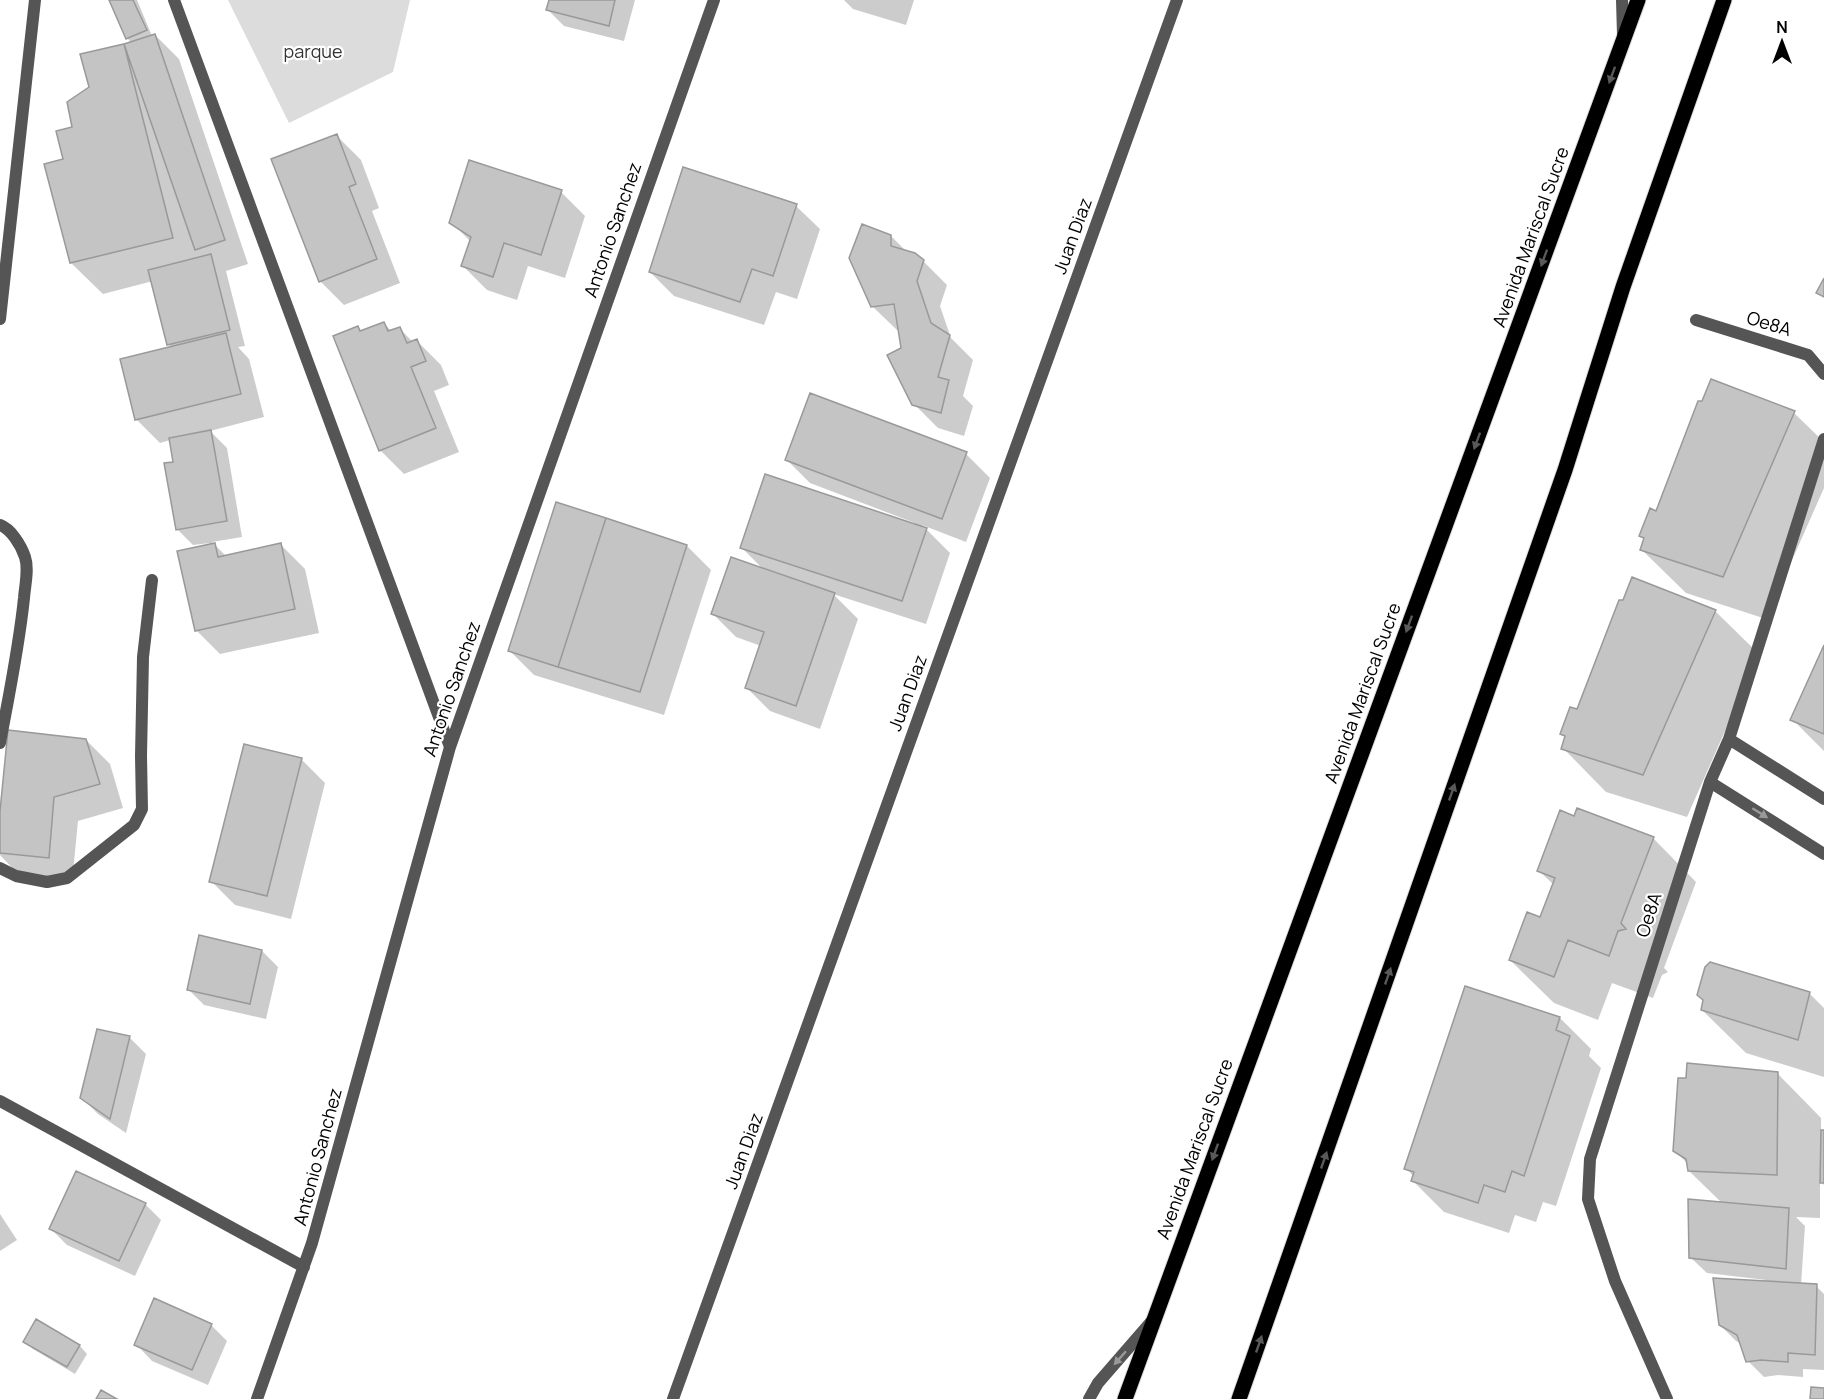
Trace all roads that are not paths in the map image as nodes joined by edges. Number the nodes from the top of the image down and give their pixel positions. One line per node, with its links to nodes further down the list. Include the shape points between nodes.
1 (35, 0): 9 (street)
2 (174, 0): 17 (street)
3 (714, 0): 17 (street, Antonio Sanchez)
4 (1177, 0): 26 (street, Juan Diaz)
5 (1622, 0): 8 (street)
6 (1638, 0): 8 (main road, Avenida Mariscal Sucre)
7 (1724, 0): 29 (main road, one-way to 7, via 1565,470 1627,276)
8 (1623, 43): 24 (main road, Avenida Mariscal Sucre, one-way to 24)
9 (0, 319)
10 (1696, 321): 11 (street, Oe8A, via 1808,355)
11 (1824, 374)
12 (1824, 440): 15 (street, Oe8A)
13 (0, 525): 16 (street, via 7,528 25,558 27,574)
14 (152, 580): 21 (street, via 143,657 142,809 134,825 67,878 47,882 16,876)
15 (1729, 739): 18 (street, Oe8A); 19 (street)
16 (0, 743)
17 (450, 747): 23 (street, Antonio Sanchez)
18 (1710, 782): 20 (street, one-way to 20); 30 (street, Oe8A, via 1590,1159 1588,1199 1615,1281)
19 (1824, 799)
20 (1824, 854)
21 (0, 868)
22 (0, 1101): 23 (street)
23 (304, 1267): 25 (street, Antonio Sanchez)
24 (1154, 1319): 27 (street, one-way to 27, via 1098,1383); 28 (main road, Avenida Mariscal Sucre)
25 (256, 1399)
26 (674, 1399)
27 (1089, 1399)
28 (1125, 1399)
29 (1239, 1399)
30 (1666, 1399)

